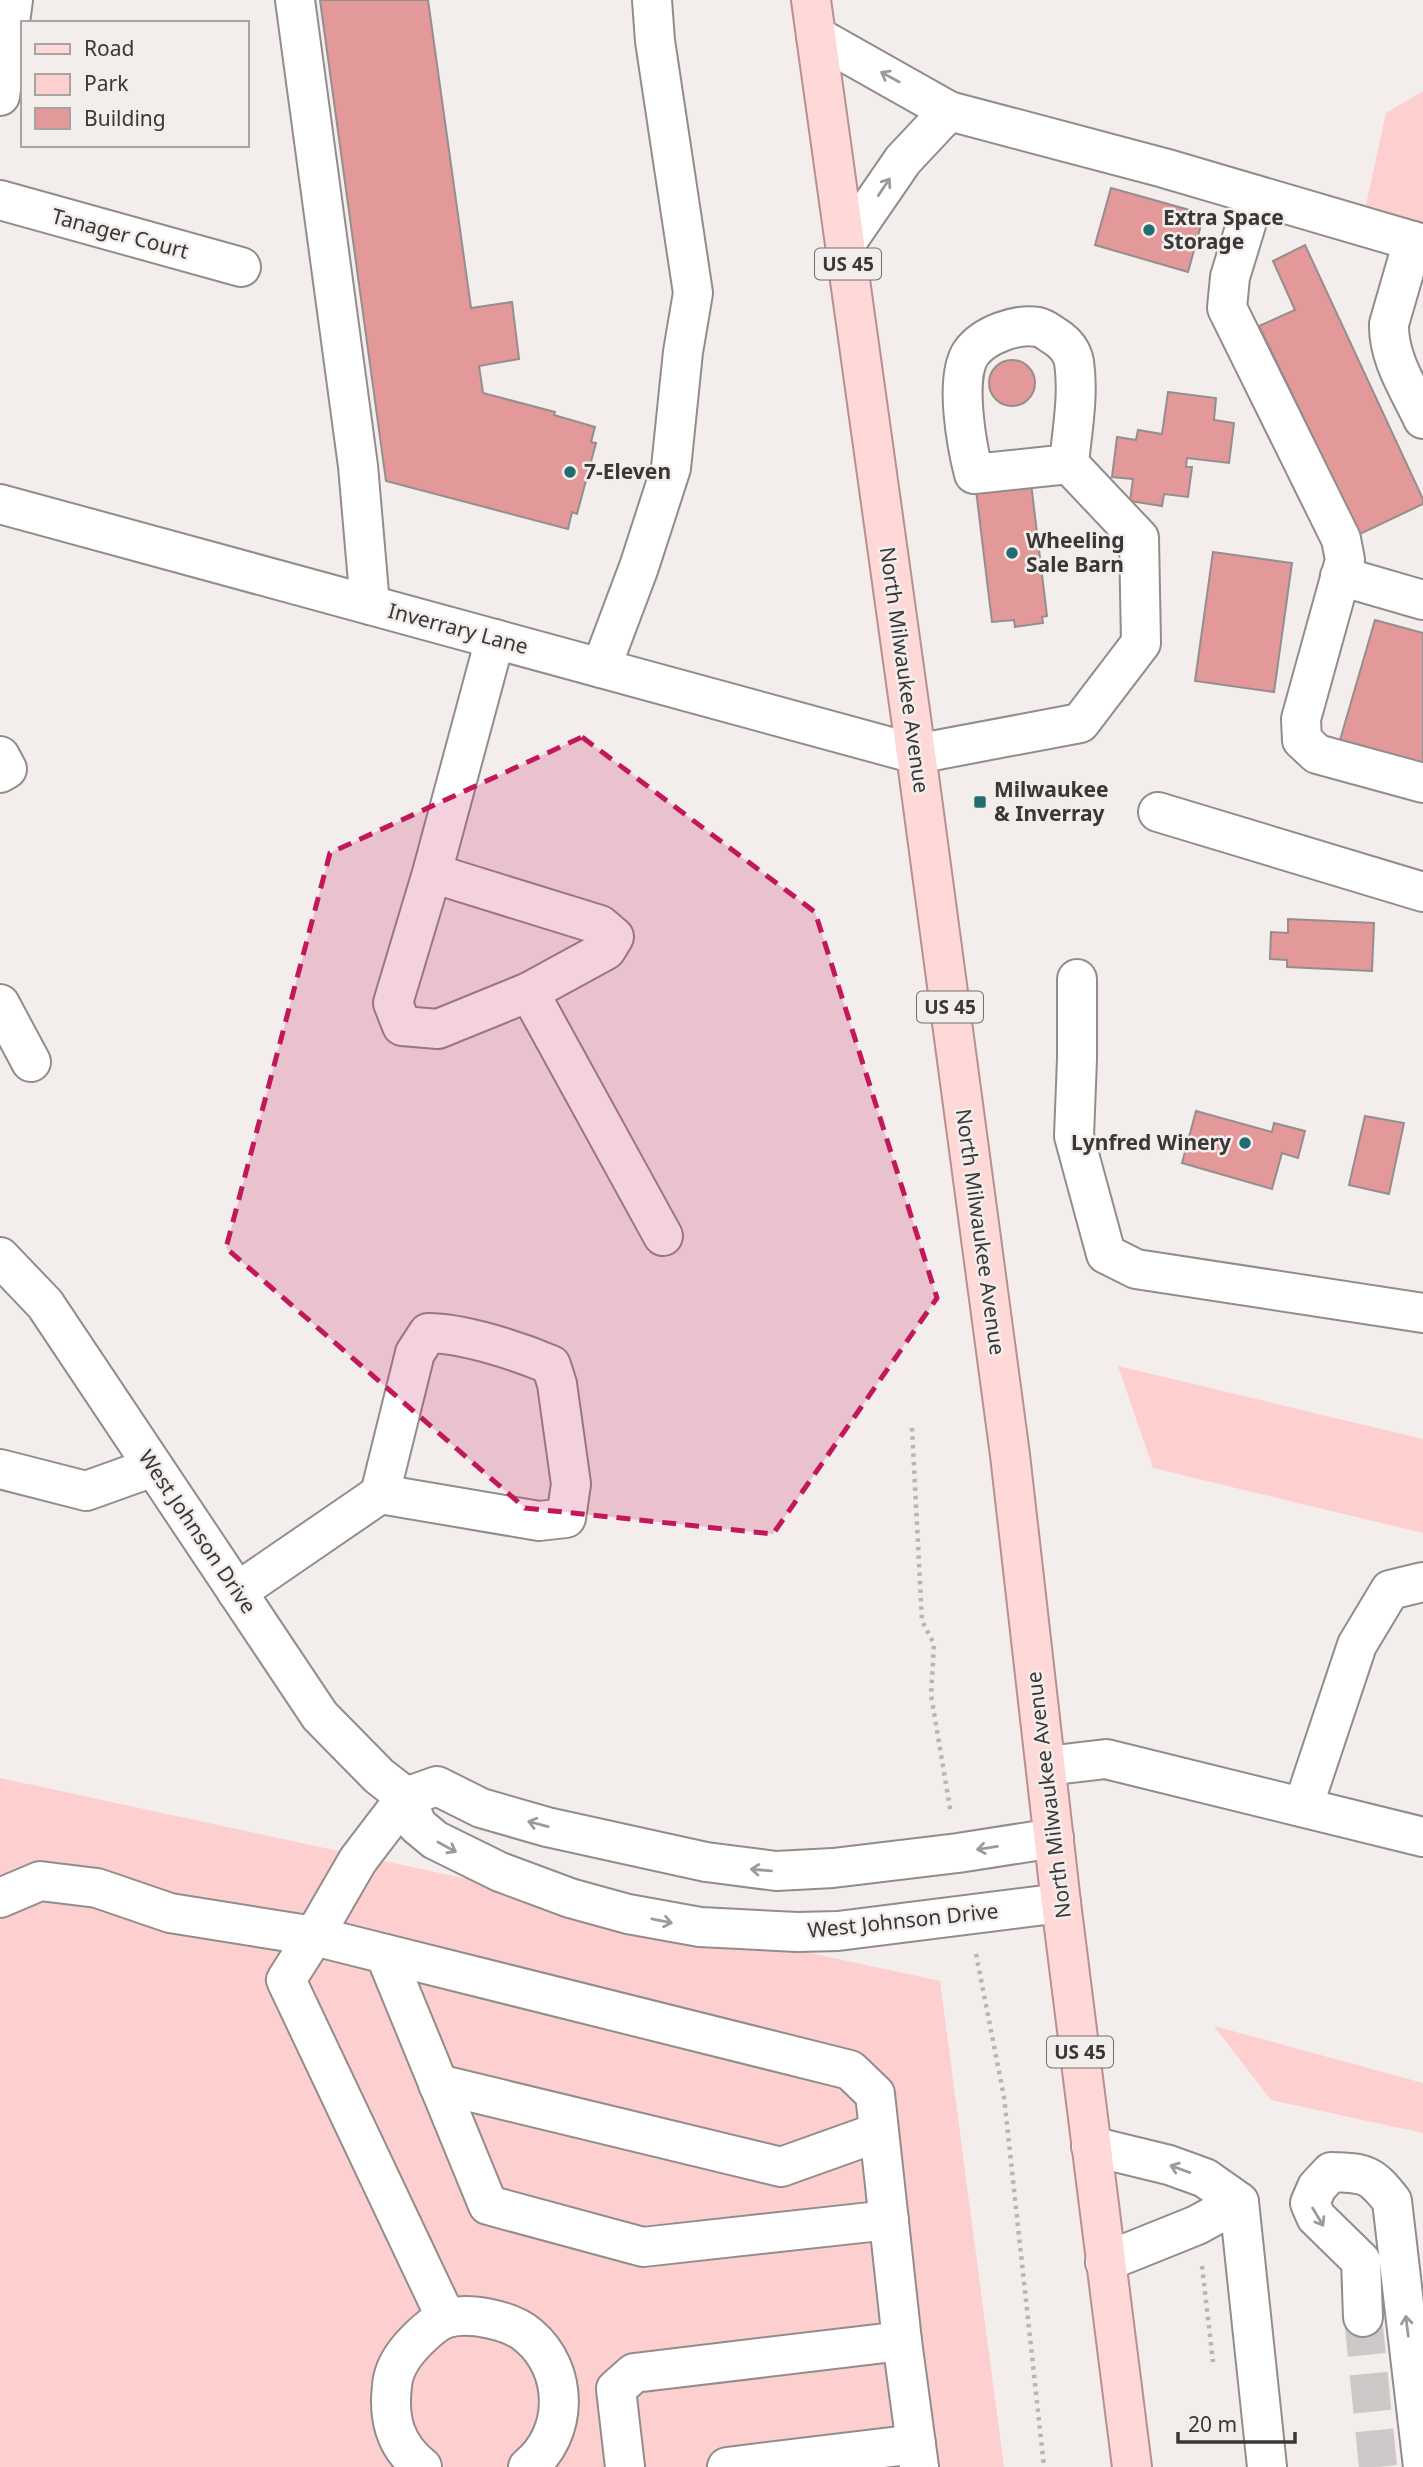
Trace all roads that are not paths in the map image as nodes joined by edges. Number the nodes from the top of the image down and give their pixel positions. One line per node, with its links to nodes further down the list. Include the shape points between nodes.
1 (13, 0): 5 (street)
2 (295, 0): 17 (street, via 358,466)
3 (652, 0): 19 (street, via 693,293 671,468)
4 (814, 18): 6 (street, one-way to 4); 9 (main road, North Milwaukee Avenue / US 45)
5 (0, 96)
6 (949, 111): 7 (street); 9 (street, one-way to 6, via 903,160)
7 (1255, 194): 10 (street); 15 (street, via 1230,277 1227,308 1341,539 1345,560)
8 (0, 200): 11 (street, Tanager Court)
9 (846, 243): 20 (main road, North Milwaukee Avenue / US 45)
10 (1418, 243): 12 (street, via 1389,338)
11 (241, 267)
12 (1423, 419)
13 (1069, 464): 20 (street, via 1139,538 1141,643 1080,723)
14 (0, 504): 17 (street, Inverrary Lane)
15 (1340, 576): 16 (street); 23 (street, via 1301,719 1303,740 1317,754)
16 (1423, 600)
17 (370, 605): 18 (street, Inverrary Lane)
18 (495, 639): 19 (street, Inverrary Lane); 25 (street)
19 (601, 668): 20 (street, Inverrary Lane)
20 (916, 754): 39 (main road, North Milwaukee Avenue / US 45, via 1010,1455)
21 (0, 756): 22 (street, via 7,769)
22 (0, 773)
23 (1423, 783)
24 (1158, 812): 26 (street)
25 (432, 873): 28 (street, via 393,1003 402,1026 438,1029); 28 (street, via 600,925 614,937 606,950)
26 (1423, 892)
27 (1077, 979): 33 (street, via 1074,1136 1106,1254 1136,1269)
28 (529, 992): 31 (street)
29 (0, 1004): 30 (street)
30 (31, 1062)
31 (663, 1236)
32 (0, 1257): 34 (street, West Johnson Drive, via 45,1304)
33 (1423, 1313)
34 (153, 1467): 35 (street, via 86,1491); 38 (street, West Johnson Drive)
35 (0, 1469)
36 (380, 1494): 36 (street, via 415,1353 428,1333 443,1333 551,1364 572,1484 566,1518 539,1521); 38 (street)
37 (1423, 1582): 41 (street, via 1390,1590 1357,1644)
38 (237, 1592): 40 (street, West Johnson Drive, via 320,1716)
39 (1046, 1766): 41 (street, via 1106,1759); 42 (main road, North Milwaukee Avenue / US 45)
40 (406, 1797): 42 (street, one-way to 40, via 875,1863 776,1871 547,1827 481,1808 437,1786); 45 (street, West Johnson Drive, one-way to 45, via 416,1825 464,1856 570,1898 668,1923 838,1931); 46 (street, via 358,1860)
41 (1303, 1807): 43 (street)
42 (1054, 1838): 45 (main road, North Milwaukee Avenue / US 45)
43 (1423, 1838)
44 (0, 1898): 46 (street, via 40,1881 97,1888 170,1913)
45 (1061, 1903): 50 (main road, North Milwaukee Avenue / US 45)
46 (314, 1936): 47 (street); 55 (street, via 286,1980)
47 (384, 1954): 48 (street); 49 (street, via 850,2070 875,2094)
48 (438, 2084): 49 (street, via 781,2167); 52 (street, via 488,2205 643,2247)
49 (880, 2132): 52 (street)
50 (1091, 2146): 51 (street, one-way to 50, via 1205,2178); 53 (main road, North Milwaukee Avenue / US 45)
51 (1239, 2202): 53 (street, via 1197,2225); 63 (street)
52 (889, 2220): 56 (street)
53 (1105, 2262): 62 (main road, North Milwaukee Avenue / US 45)
54 (1363, 2317): 64 (street, one-way to 54, via 1392,2202 1375,2179 1355,2172 1331,2172 1310,2203 1332,2236 1361,2262)
55 (446, 2318): 58 (street, via 404,2354 392,2379 389,2408 396,2435); 59 (street, via 503,2322 528,2335 546,2356 558,2381 560,2409 553,2436)
56 (902, 2341): 57 (street); 60 (street, via 634,2373 616,2389)
57 (917, 2456): 61 (street)
58 (422, 2467)
59 (528, 2467)
60 (625, 2467)
61 (727, 2467)
62 (1132, 2467)
63 (1267, 2467)
64 (1423, 2467)

